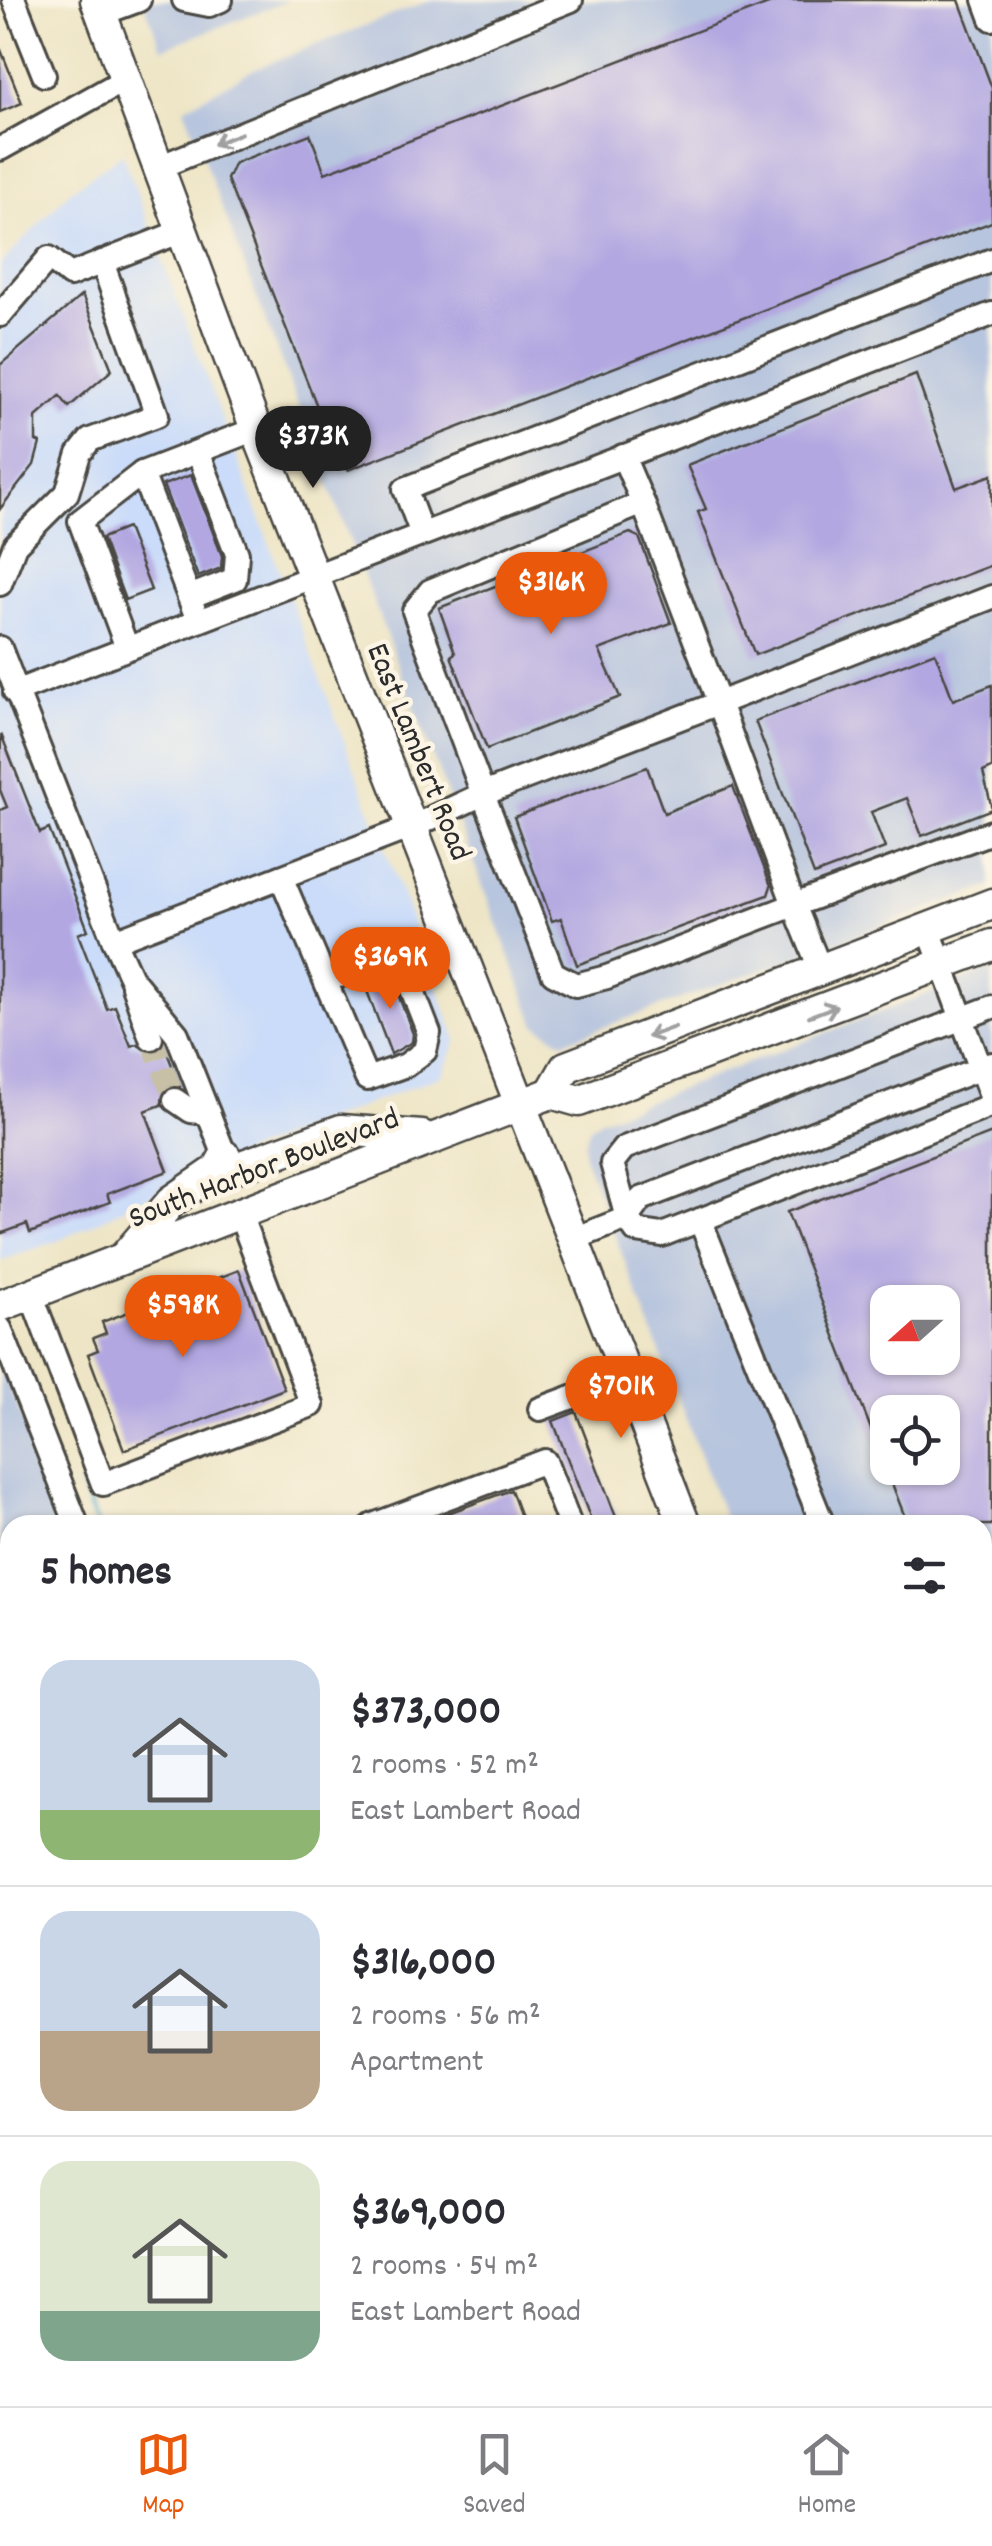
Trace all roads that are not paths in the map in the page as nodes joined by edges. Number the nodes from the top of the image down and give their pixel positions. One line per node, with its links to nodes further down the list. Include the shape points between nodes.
1 (138, 0): 7 (lane)
2 (184, 0): 3 (lane)
3 (221, 0)
4 (570, 0): 12 (lane, one-way to 12)
5 (985, 0): 8 (lane)
6 (14, 3): 9 (lane)
7 (99, 7): 10 (main road, East Lambert Road)
8 (992, 19)
9 (44, 75)
10 (126, 79): 11 (lane); 12 (main road, East Lambert Road)
11 (0, 149)
12 (158, 167): 13 (main road, East Lambert Road)
13 (182, 231): 15 (lane); 18 (main road, East Lambert Road)
14 (992, 260): 23 (lane, via 405,489)
15 (102, 262): 16 (lane, via 70,275 49,258); 25 (lane, via 157,415 90,440 67,493 14,545)
16 (0, 315)
17 (991, 318): 20 (lane)
18 (256, 429): 19 (lane); 24 (main road, East Lambert Road)
19 (198, 452): 21 (lane); 27 (lane, via 237,554 234,578)
20 (623, 456): 22 (lane); 23 (lane)
21 (142, 473): 27 (lane); 30 (lane, via 80,521)
22 (643, 503): 32 (lane); 33 (lane, via 419,601 414,611)
23 (422, 534): 24 (lane)
24 (314, 575): 28 (lane); 34 (main road, East Lambert Road)
25 (0, 584)
26 (992, 596): 32 (lane)
27 (189, 597): 28 (lane)
28 (198, 620): 30 (lane)
29 (0, 648): 31 (lane)
30 (128, 648): 31 (lane)
31 (15, 692): 40 (lane)
32 (719, 703): 33 (lane); 38 (lane)
33 (483, 794): 34 (lane); 38 (lane, via 553,973 576,985)
34 (414, 826): 36 (lane); 50 (main road, East Lambert Road)
35 (992, 832): 38 (lane)
36 (281, 878): 40 (lane); 45 (lane)
37 (992, 904): 39 (main road, South Harbor Boulevard)
38 (794, 905): 43 (lane)
39 (929, 930): 42 (lane); 43 (main road, South Harbor Boulevard)
40 (114, 941): 44 (lane)
41 (990, 954): 42 (main road, South Harbor Boulevard)
42 (942, 965): 47 (lane); 50 (main road, South Harbor Boulevard, one-way to 42, via 579,1101)
43 (822, 971): 50 (main road, South Harbor Boulevard, one-way to 50, via 566,1067)
44 (131, 978): 48 (lane); 53 (lane, via 177,1034)
45 (327, 980): 45 (lane, via 368,1079 406,1065 428,1045 405,965 391,957)
46 (992, 1007): 47 (lane)
47 (961, 1020): 49 (lane); 57 (lane, via 624,1148 612,1163)
48 (151, 1038)
49 (986, 1066): 52 (lane); 57 (lane, via 641,1199)
50 (537, 1099): 54 (main road, South Harbor Boulevard); 59 (main road, East Lambert Road)
51 (175, 1100): 53 (lane)
52 (992, 1102): 58 (lane)
53 (208, 1113): 55 (lane)
54 (435, 1137): 55 (main road, via 341,1130); 56 (main road, South Harbor Boulevard)
55 (233, 1161): 60 (main road, via 172,1201)
56 (239, 1212): 60 (main road, South Harbor Boulevard); 61 (lane, via 312,1405 104,1484)
57 (627, 1218): 58 (lane, via 649,1235); 59 (lane)
58 (700, 1220): 70 (lane)
59 (576, 1238): 64 (main road, East Lambert Road)
60 (124, 1257): 61 (main road, South Harbor Boulevard)
61 (31, 1294): 62 (main road, South Harbor Boulevard)
62 (0, 1306)
63 (0, 1328): 66 (lane)
64 (628, 1376): 65 (lane); 69 (main road, East Lambert Road)
65 (540, 1408)
66 (73, 1515)
67 (400, 1515): 68 (lane, via 545,1461)
68 (566, 1515)
69 (681, 1515)
70 (819, 1515)

